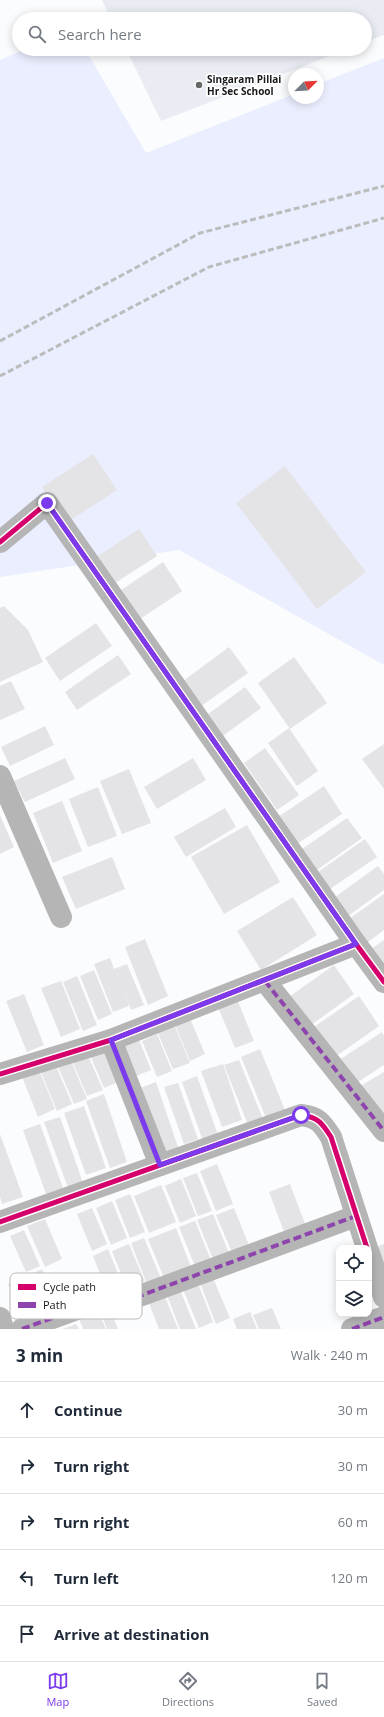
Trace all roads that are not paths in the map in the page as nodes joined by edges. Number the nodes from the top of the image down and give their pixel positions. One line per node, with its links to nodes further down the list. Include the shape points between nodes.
1 (0, 542): 4 (street, via 47,503)
2 (0, 776): 3 (street)
3 (61, 917)
4 (356, 944): 5 (street); 6 (street)
5 (265, 981): 7 (street); 9 (street)
6 (384, 982)
7 (111, 1040): 8 (street); 10 (street)
8 (0, 1074)
9 (384, 1131)
10 (160, 1165): 11 (street, via 301,1115 312,1117 323,1125 331,1137); 12 (street)
11 (356, 1216): 13 (street); 15 (street)
12 (0, 1222)
13 (366, 1245)
14 (372, 1262): 16 (street)
15 (142, 1295)
16 (384, 1297)
17 (384, 1317): 22 (street)
18 (0, 1318): 20 (street)
19 (50, 1319): 21 (street)
20 (3, 1329)
21 (22, 1329)
22 (352, 1329)

